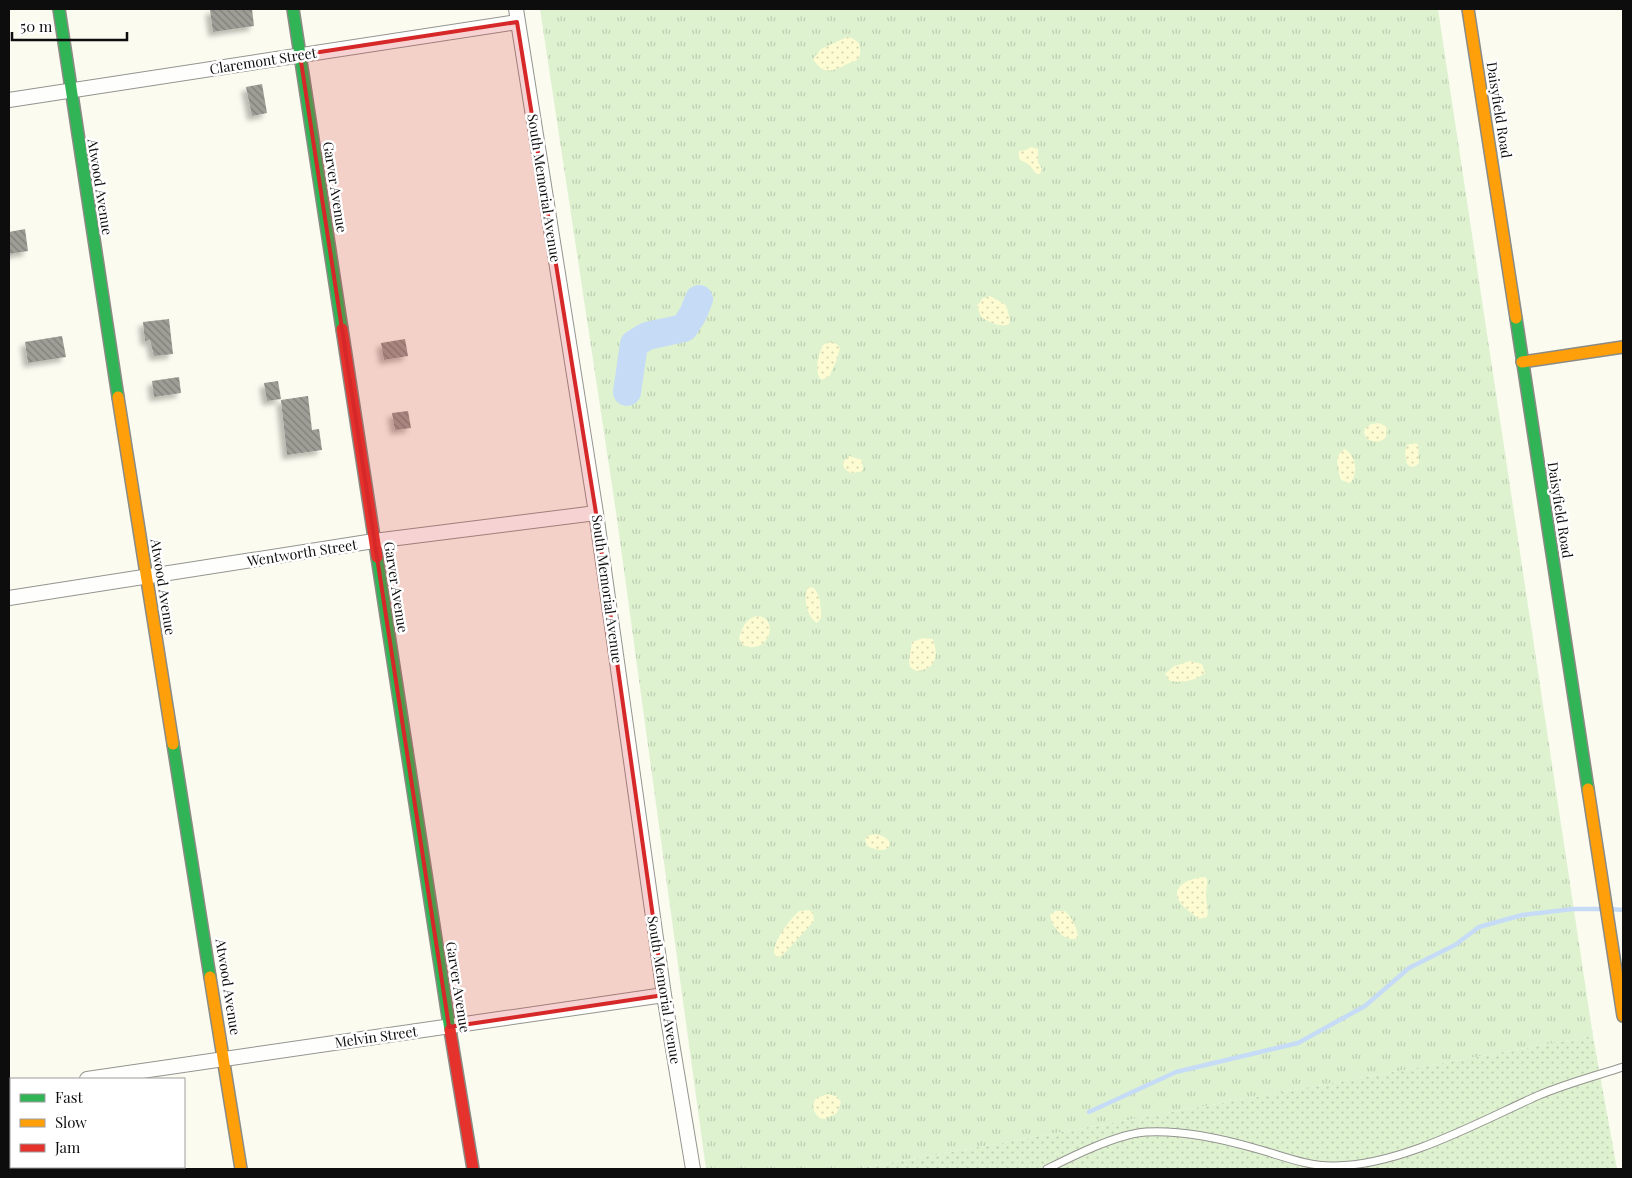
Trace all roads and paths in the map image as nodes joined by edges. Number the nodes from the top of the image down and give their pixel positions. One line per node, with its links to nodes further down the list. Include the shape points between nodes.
1 (59, 9): 6 (street, Atwood Avenue)
2 (293, 9): 5 (street, Garver Avenue)
3 (1468, 9): 9 (street, Daisyfield Road)
4 (516, 16): 5 (street, Claremont Street); 10 (street, South Memorial Avenue)
5 (300, 55): 6 (street, Claremont Street); 11 (street, Garver Avenue)
6 (70, 90): 7 (street, Claremont Street); 12 (street, Atwood Avenue)
7 (9, 100)
8 (1623, 347): 9 (street)
9 (1522, 362): 15 (street, Daisyfield Road)
10 (596, 513): 11 (street, Wentworth Street); 14 (street, South Memorial Avenue)
11 (374, 541): 12 (street, Wentworth Street); 16 (street, Garver Avenue)
12 (146, 578): 13 (street, Wentworth Street); 17 (street, Atwood Avenue)
13 (9, 598)
14 (664, 995): 16 (street, Melvin Street); 22 (street, South Memorial Avenue)
15 (1623, 1016)
16 (449, 1027): 17 (street, Melvin Street); 21 (street, Garver Avenue)
17 (224, 1058): 19 (street, Melvin Street); 20 (street, Atwood Avenue)
18 (1623, 1067): 23 (lane, via 1540,1095 1410,1152 1371,1162 1313,1165 1233,1142 1187,1134 1144,1132 1106,1142)
19 (94, 1078)
20 (241, 1169)
21 (472, 1169)
22 (693, 1169)
23 (1047, 1169)

